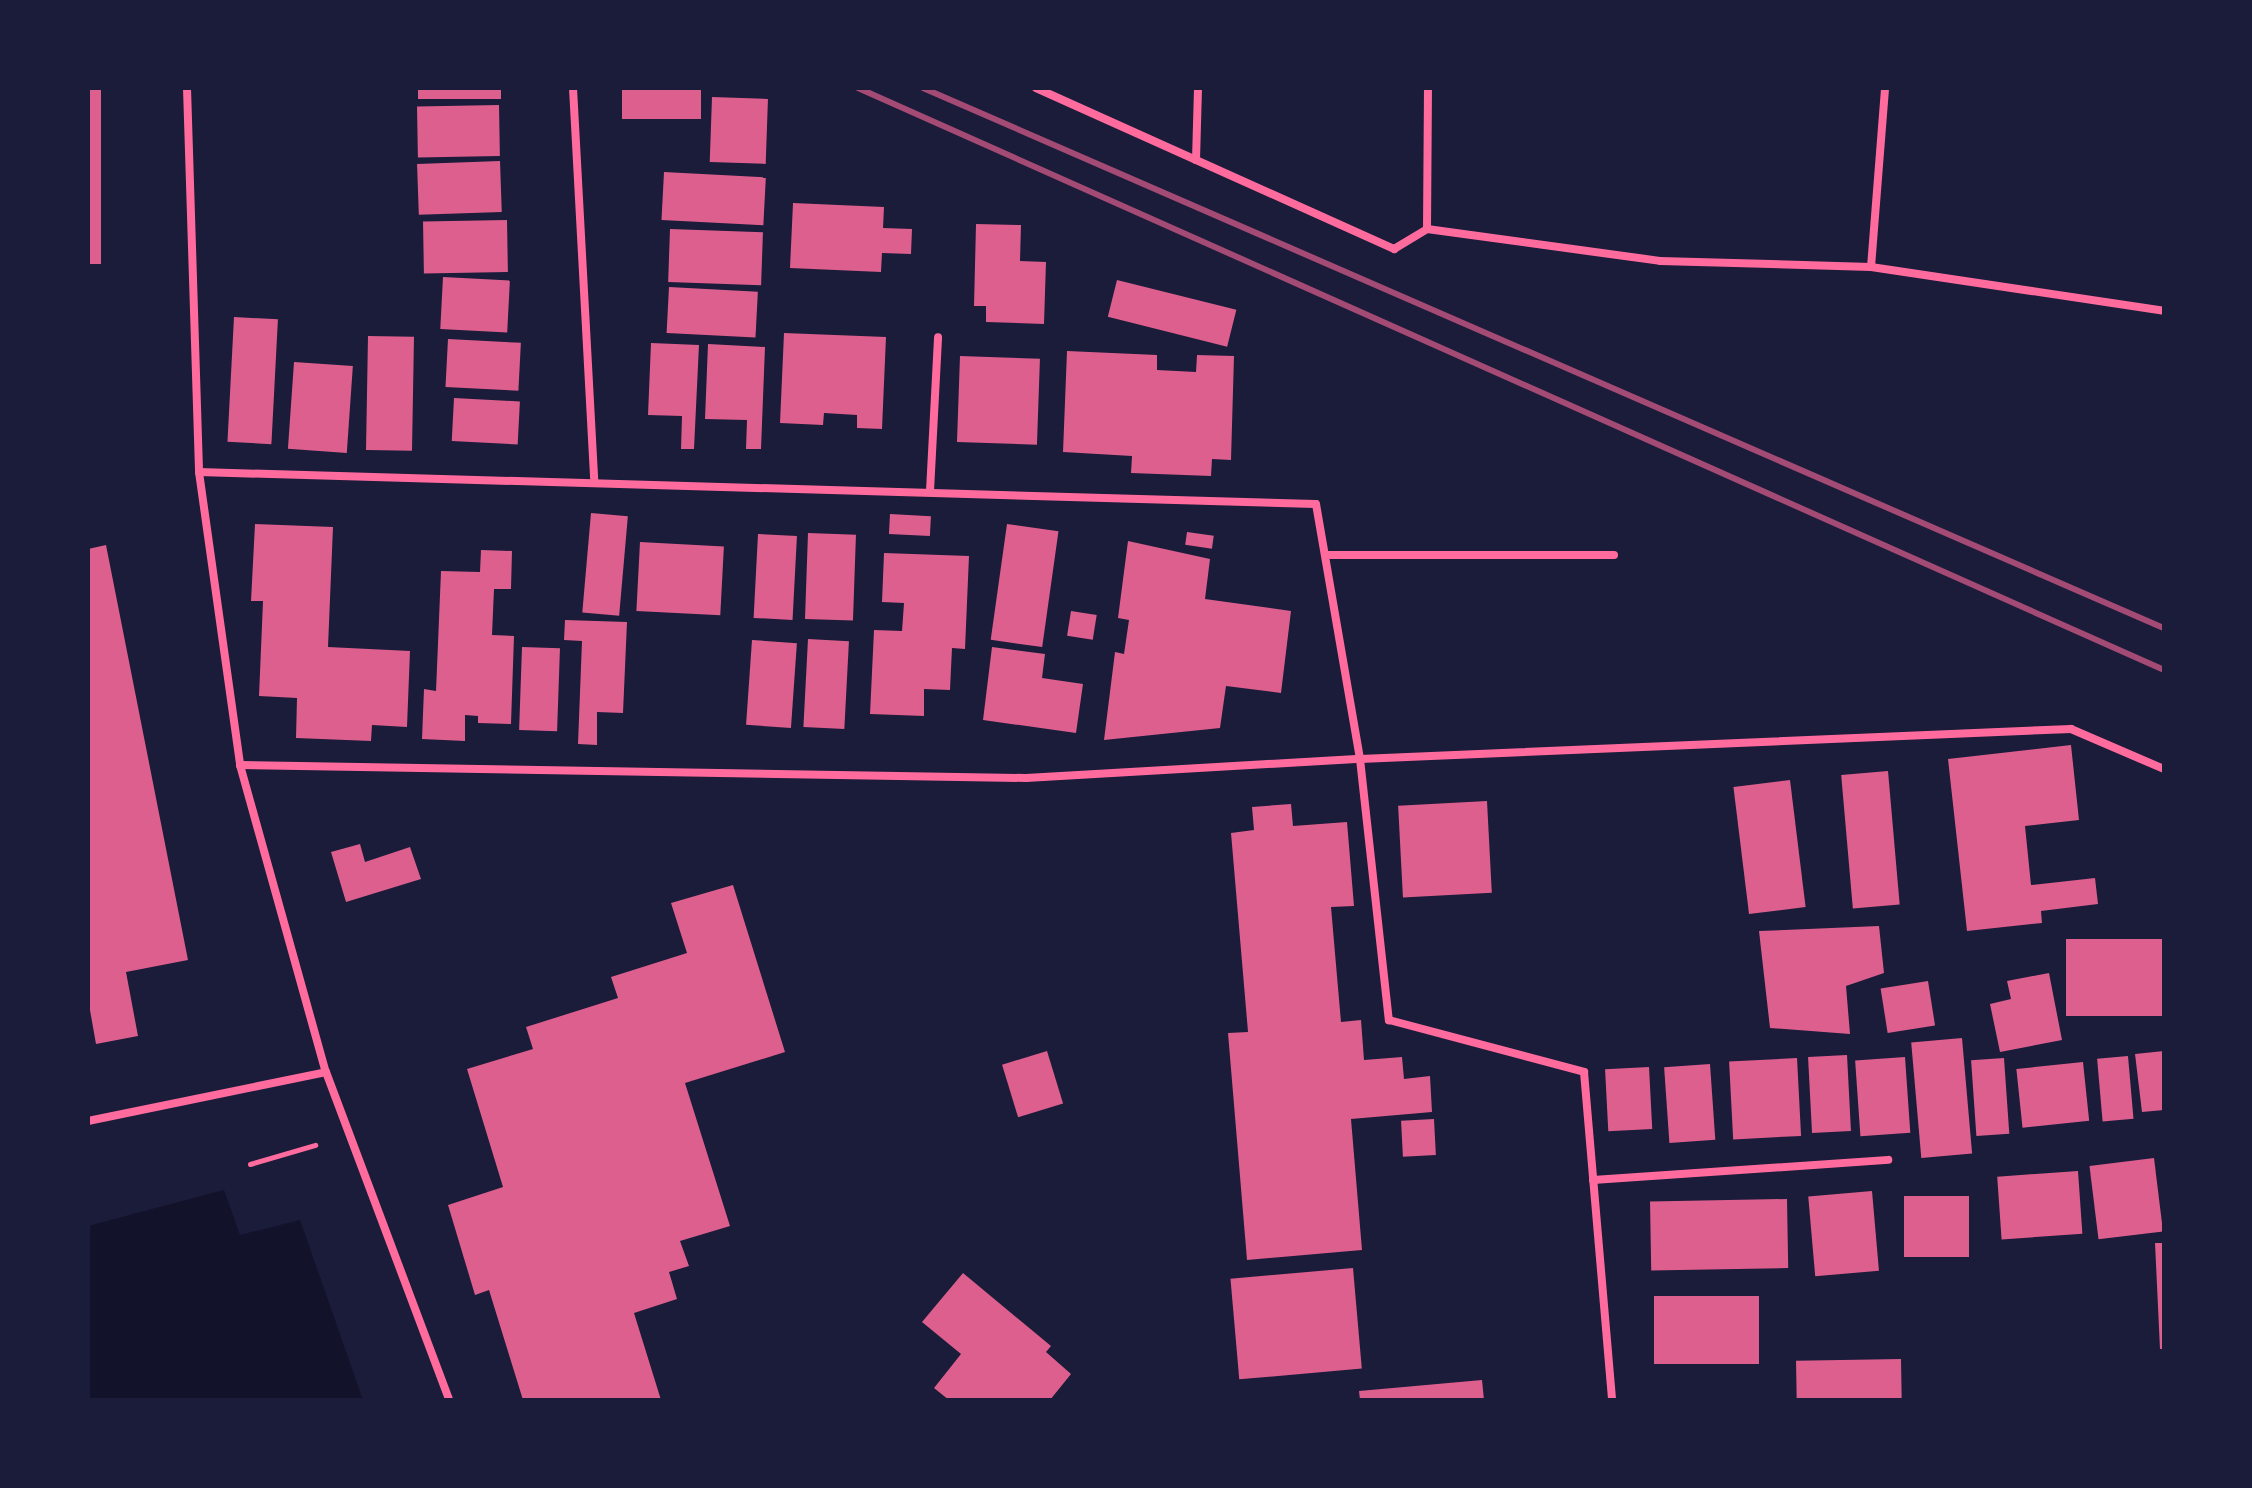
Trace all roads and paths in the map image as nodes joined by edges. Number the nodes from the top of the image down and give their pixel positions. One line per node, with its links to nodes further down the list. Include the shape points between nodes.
1 (187, 88): 12 (street)
2 (573, 88): 13 (street)
3 (1036, 88): 7 (street)
4 (1198, 88): 7 (street)
5 (1428, 88): 8 (street)
6 (1885, 88): 9 (street)
7 (1196, 160): 8 (street, via 1394,249)
8 (1427, 229): 9 (street, via 1660,261)
9 (1871, 267): 10 (street)
10 (2164, 311)
11 (938, 337): 14 (street)
12 (199, 472): 13 (street); 18 (street)
13 (594, 480): 14 (street)
14 (930, 491): 15 (street, via 1316,504)
15 (1325, 555): 16 (street); 17 (street)
16 (1614, 555)
17 (1360, 759): 18 (street, via 1026,778); 19 (street, via 2071,729); 25 (street, via 1389,1020 1584,1072)
18 (240, 765): 20 (street)
19 (2164, 769)
20 (326, 1072): 21 (street); 22 (street)
21 (88, 1121)
22 (352, 1134): 24 (path); 26 (street)
23 (1888, 1160): 25 (street)
24 (250, 1164)
25 (1593, 1180): 27 (street)
26 (449, 1400)
27 (1612, 1400)

